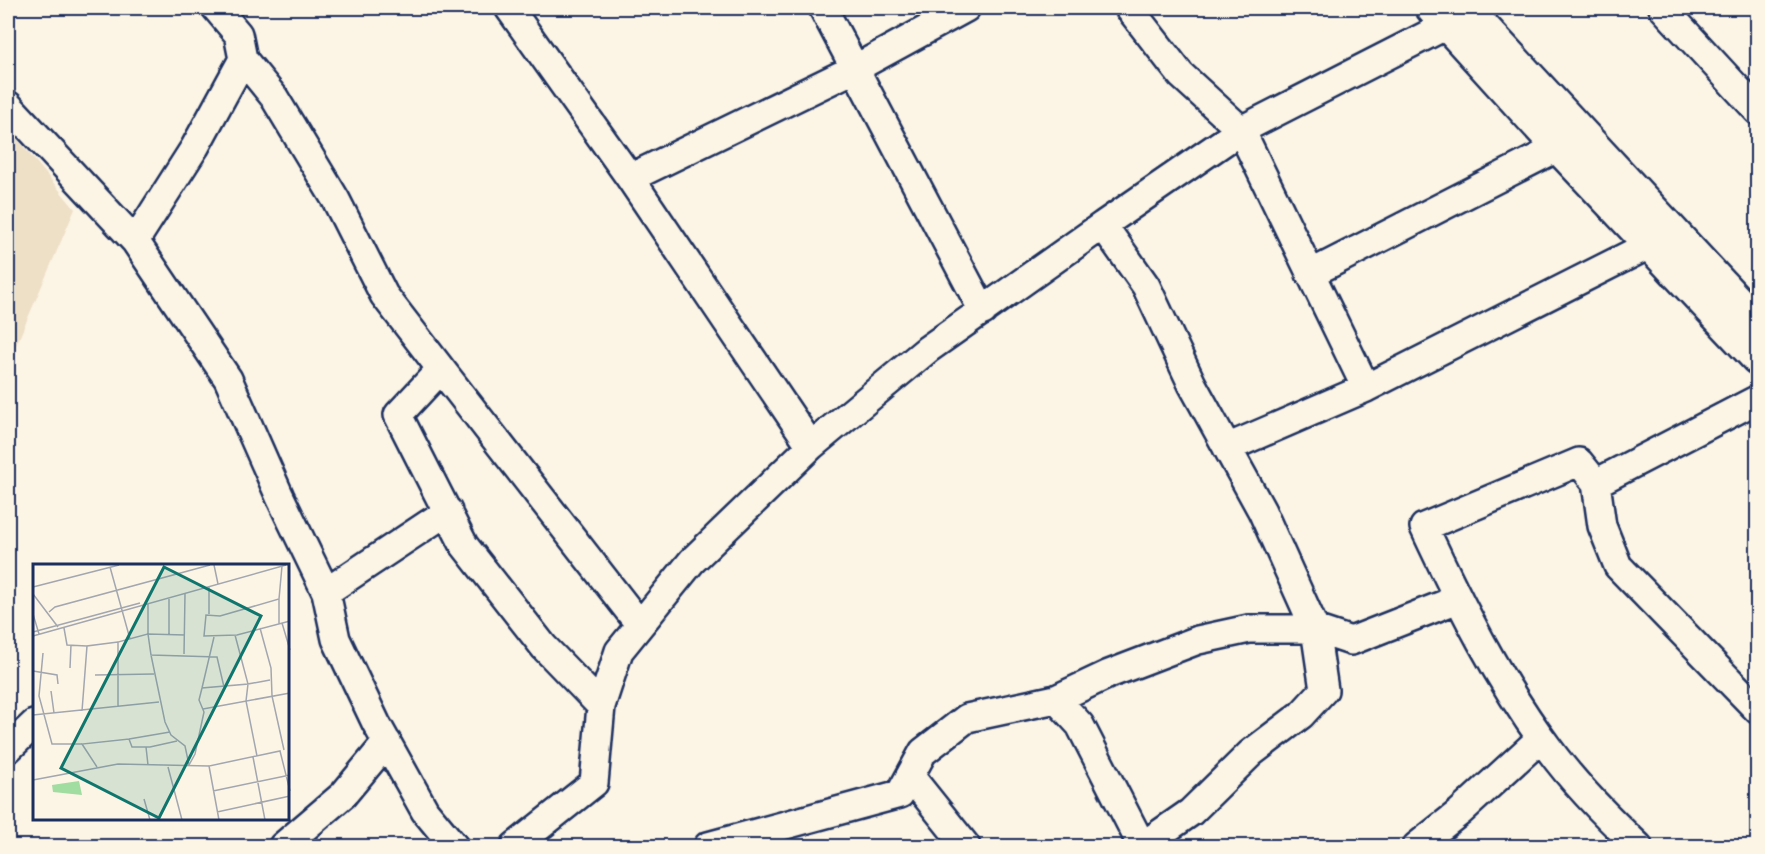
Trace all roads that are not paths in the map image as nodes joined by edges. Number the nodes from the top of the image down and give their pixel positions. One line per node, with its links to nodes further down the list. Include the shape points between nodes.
1 (216, 8): 8 (street, via 238,34)
2 (509, 8): 14 (street)
3 (823, 8): 9 (street)
4 (966, 8): 9 (street)
5 (1663, 8): 11 (street)
6 (1142, 12): 12 (street, via 1180,75)
7 (1453, 13): 12 (street); 13 (street); 20 (street)
8 (243, 59): 16 (street, via 195,147); 22 (street, via 274,97 336,200 384,295)
9 (856, 68): 14 (street); 19 (street)
10 (8, 105): 16 (street)
11 (1758, 111)
12 (1241, 130): 15 (street); 18 (street)
13 (1559, 147): 17 (street); 18 (street)
14 (630, 178): 25 (street)
15 (1103, 225): 19 (street); 26 (street, via 1146,286)
16 (135, 242): 29 (street, via 228,379)
17 (1651, 244): 21 (street); 23 (street)
18 (1310, 274): 23 (street)
19 (982, 311): 25 (street, via 928,349)
20 (1758, 325)
21 (1758, 358)
22 (441, 369): 28 (street, via 398,415); 31 (street)
23 (1365, 388): 26 (street)
24 (1758, 399): 27 (street)
25 (811, 446): 31 (street, via 692,561)
26 (1227, 448): 32 (street, via 1262,511)
27 (1596, 483): 30 (street, via 1579,462 1424,527); 35 (street, via 1602,526 1618,566)
28 (448, 511): 29 (street); 34 (street, via 464,545 544,647)
29 (326, 592): 38 (street, via 336,639)
30 (1458, 599): 32 (street, via 1351,641); 37 (street)
31 (640, 626): 34 (street, via 619,651)
32 (1315, 629): 33 (street, via 1249,629 1198,640); 46 (street, via 1324,690 1191,812)
33 (1056, 699): 40 (street, via 967,717 923,752); 46 (street, via 1080,724)
34 (601, 706): 43 (street, via 594,783)
35 (1758, 710)
36 (33, 725): 39 (street)
37 (1541, 738): 47 (street); 48 (street, via 1597,807)
38 (387, 742): 41 (street, via 343,795); 42 (street, via 425,811)
39 (8, 749)
40 (910, 776): 44 (street, via 900,794); 45 (street)
41 (283, 846)
42 (453, 846)
43 (515, 846)
44 (708, 846)
45 (966, 846)
46 (1142, 846)
47 (1417, 846)
48 (1638, 846)

